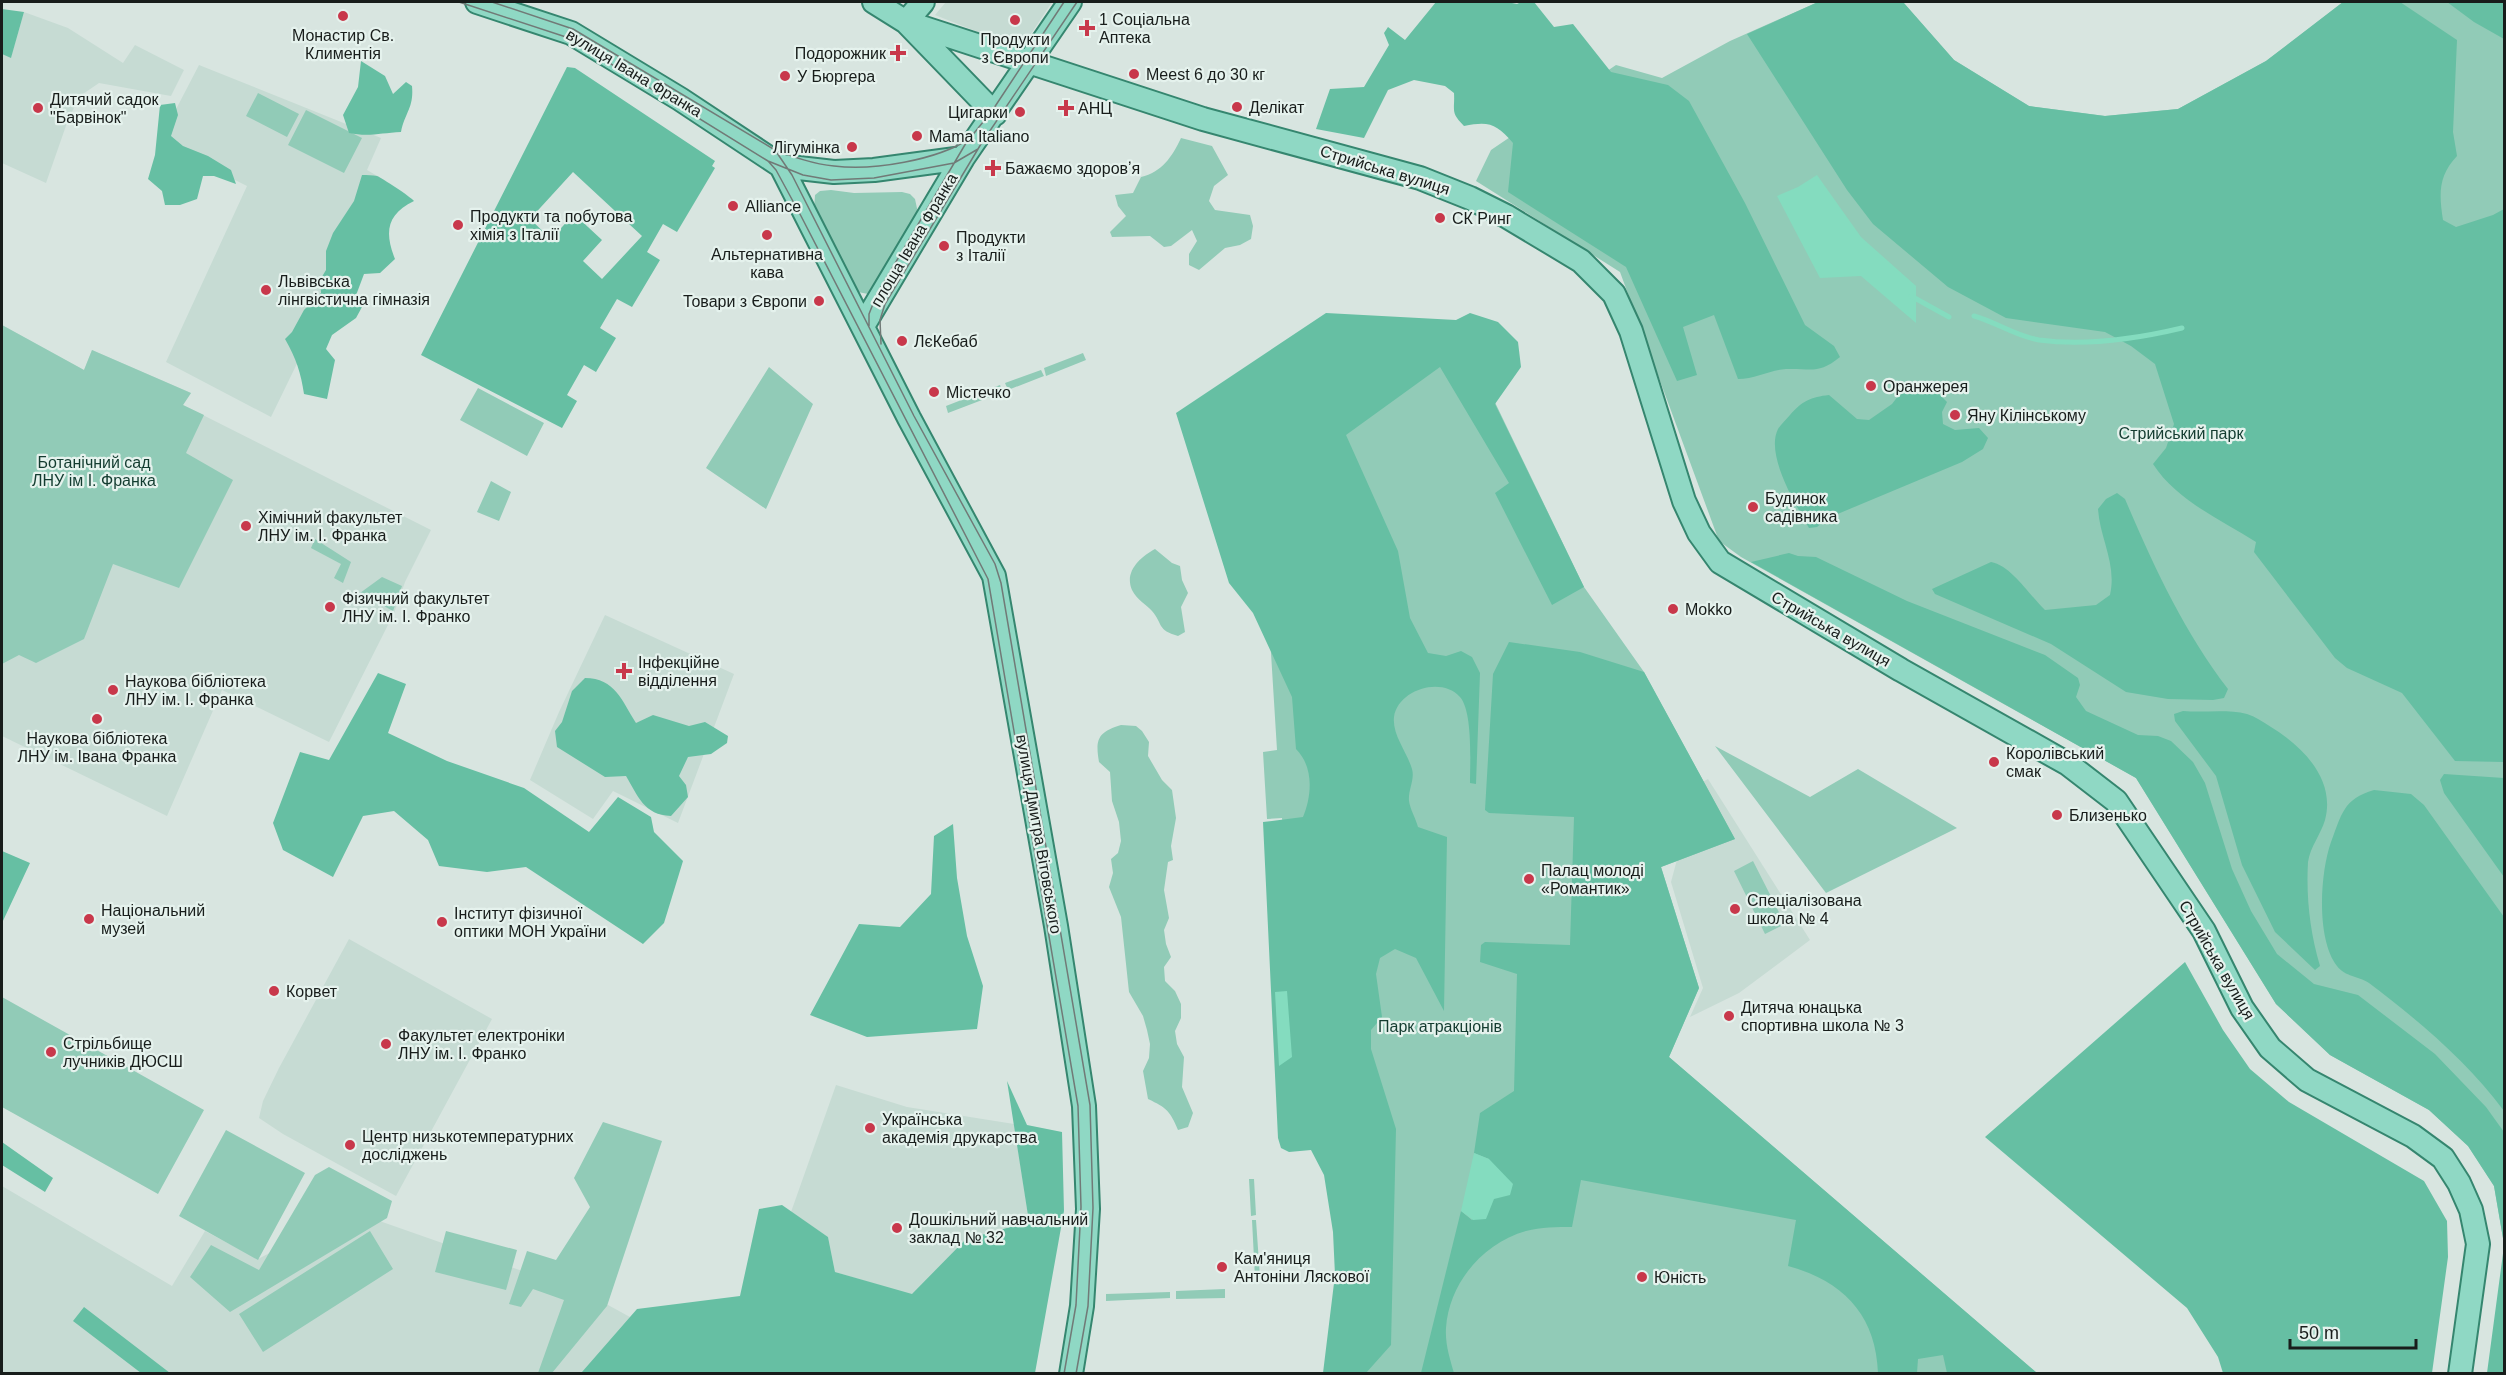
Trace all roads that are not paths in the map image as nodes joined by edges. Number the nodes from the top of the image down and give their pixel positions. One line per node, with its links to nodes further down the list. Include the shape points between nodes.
1 (477, 2): 10 (main road, вулиця Івана Франка, via 571,33)
2 (874, 2): 6 (main road)
3 (893, 2): 6 (main road)
4 (923, 2): 6 (main road)
5 (1070, 2): 7 (main road)
6 (906, 22): 7 (main road, Стрийська вулиця); 8 (main road)
7 (1030, 62): 8 (main road); 13 (main road, Стрийська вулиця, via 1203,119 1420,178 1506,216 1581,261 1614,294 1631,331 1684,501 1720,562 2068,764 2116,801 2204,931 2242,1008 2270,1047 2307,1080 2413,1136 2443,1158 2471,1209 2478,1244)
8 (995, 114): 9 (main road)
9 (963, 158): 10 (main road, площа Івана Франка, via 834,172); 11 (main road, площа Івана Франка)
10 (781, 166): 11 (main road, площа Івана Франка)
11 (863, 326): 12 (main road, вулиця Дмитра Вітовського, via 994,576 1084,1106 1088,1209 1082,1306)
12 (1071, 1374)
13 (2460, 1374)

